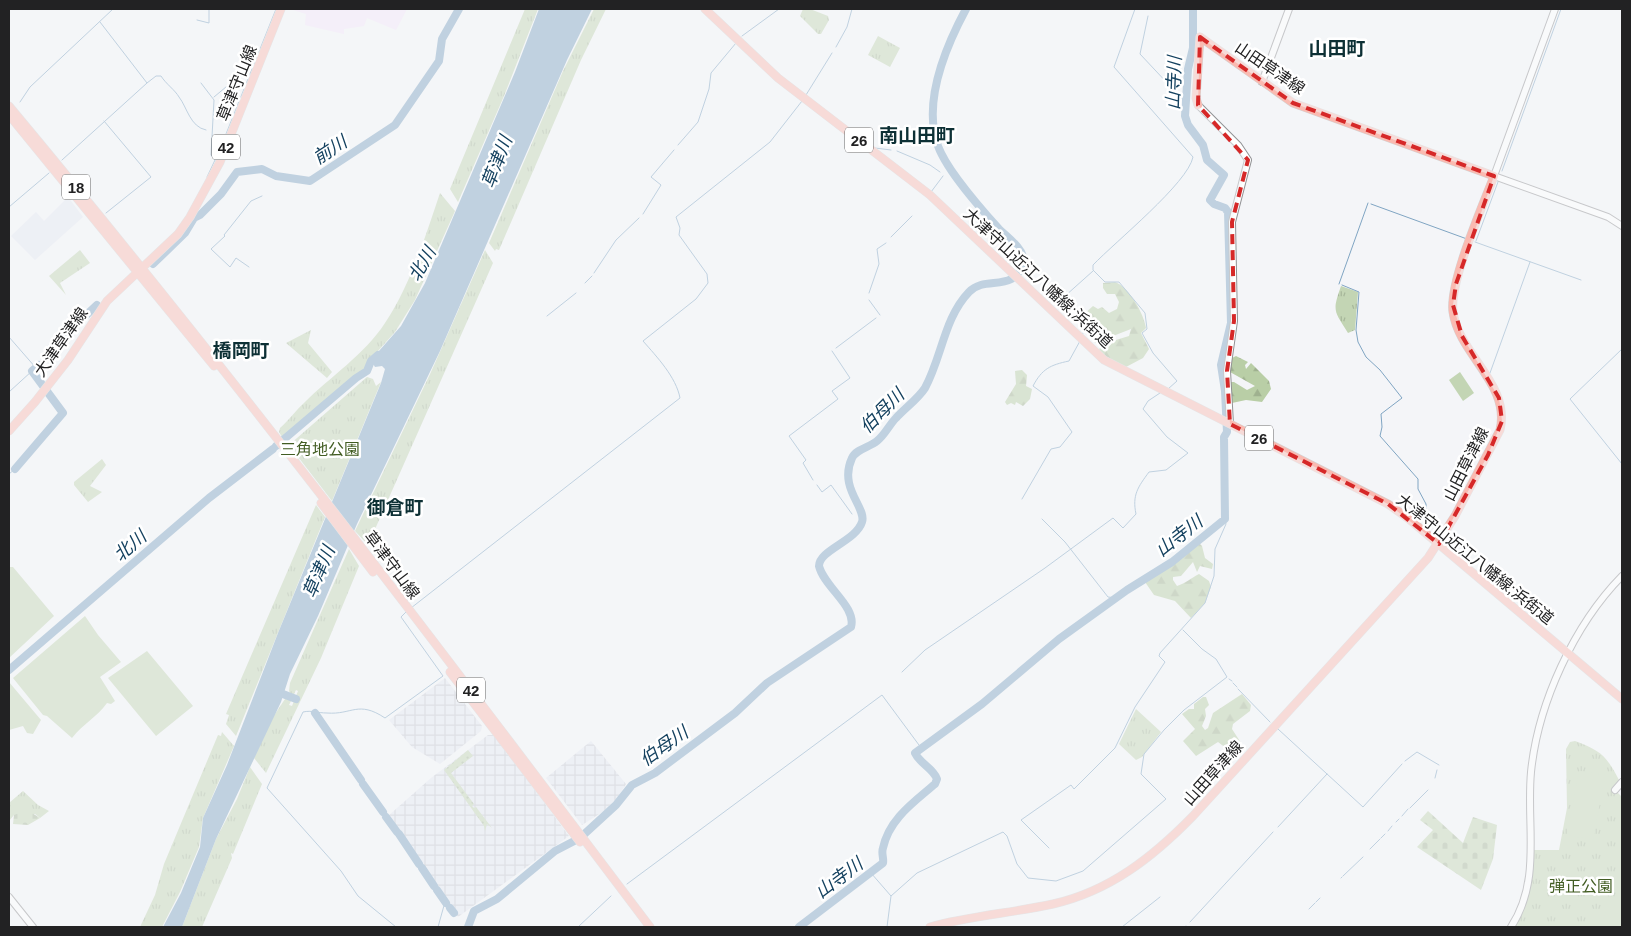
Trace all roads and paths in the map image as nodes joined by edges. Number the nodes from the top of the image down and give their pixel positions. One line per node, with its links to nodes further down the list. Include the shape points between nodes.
1 (281, 9): 11 (main road, 草津守山線 / 42, via 214,175 184,225)
2 (705, 9): 12 (main road, 大津守山近江八幡線;浜街道 / 26, via 778,78 928,193 1109,363)
3 (1289, 9): 5 (street)
4 (1555, 9): 9 (street)
5 (1262, 82): 6 (main road, 山田草津線, via 1200,37); 9 (main road, 山田草津線, via 1293,103)
6 (1198, 105): 12 (street, via 1238,145 1248,160 1232,222 1234,321 1228,371)
7 (9, 106): 11 (main road, 18)
8 (9, 115): 11 (main road, 18)
9 (1494, 176): 10 (street); 14 (main road, 山田草津線, via 1456,284 1453,305 1462,336 1498,398 1502,421 1498,436)
10 (1622, 226)
11 (140, 270): 13 (main road, 大津草津線, via 107,301 68,360); 20 (main road, 草津守山線 / 42, via 269,431)
12 (1230, 424): 14 (main road, 大津守山近江八幡線;浜街道 / 26, via 1381,500)
13 (9, 431)
14 (1439, 544): 16 (main road, 大津守山近江八幡線;浜街道 / 26); 25 (main road, 山田草津線, via 1199,809 1155,853 1120,877 1080,896)
15 (1622, 576): 16 (street, via 1601,600)
16 (1566, 652): 17 (main road, 大津守山近江八幡線;浜街道 / 26); 26 (street, via 1534,756 1530,790 1530,882)
17 (1622, 699)
18 (1622, 782): 19 (street)
19 (1615, 790)
20 (586, 847): 23 (main road, 草津守山線 / 42); 24 (main road, 草津守山線 / 42)
21 (9, 897): 22 (street)
22 (34, 927)
23 (644, 927)
24 (650, 927)
25 (930, 927)
26 (1511, 927)

